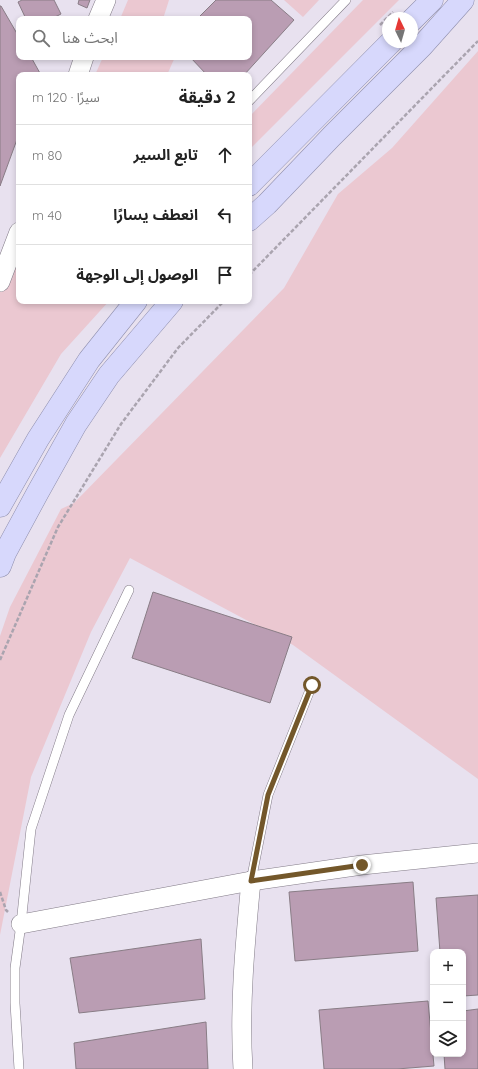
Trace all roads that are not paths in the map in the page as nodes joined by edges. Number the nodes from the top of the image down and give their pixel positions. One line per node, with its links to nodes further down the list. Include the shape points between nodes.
1 (106, 0): 6 (street)
2 (346, 0): 10 (lane)
3 (432, 0): 5 (highway)
4 (464, 0): 12 (highway, via 422,46)
5 (418, 14)
6 (99, 16)
7 (385, 48): 11 (highway)
8 (83, 60): 9 (street)
9 (79, 72)
10 (252, 98)
11 (252, 182)
12 (252, 217)
13 (16, 240): 14 (street)
14 (0, 282)
15 (134, 304): 17 (highway, via 89,360 38,439)
16 (169, 304): 18 (highway, via 109,375 76,424)
17 (0, 506)
18 (0, 566)
19 (129, 590): 23 (lane, via 69,714 31,829)
20 (312, 685): 22 (lane, via 268,795)
21 (478, 853): 22 (street, via 362,865)
22 (251, 881): 23 (street); 25 (street, via 243,984)
23 (21, 924): 24 (lane, via 15,968)
24 (19, 1069)
25 (243, 1069)

